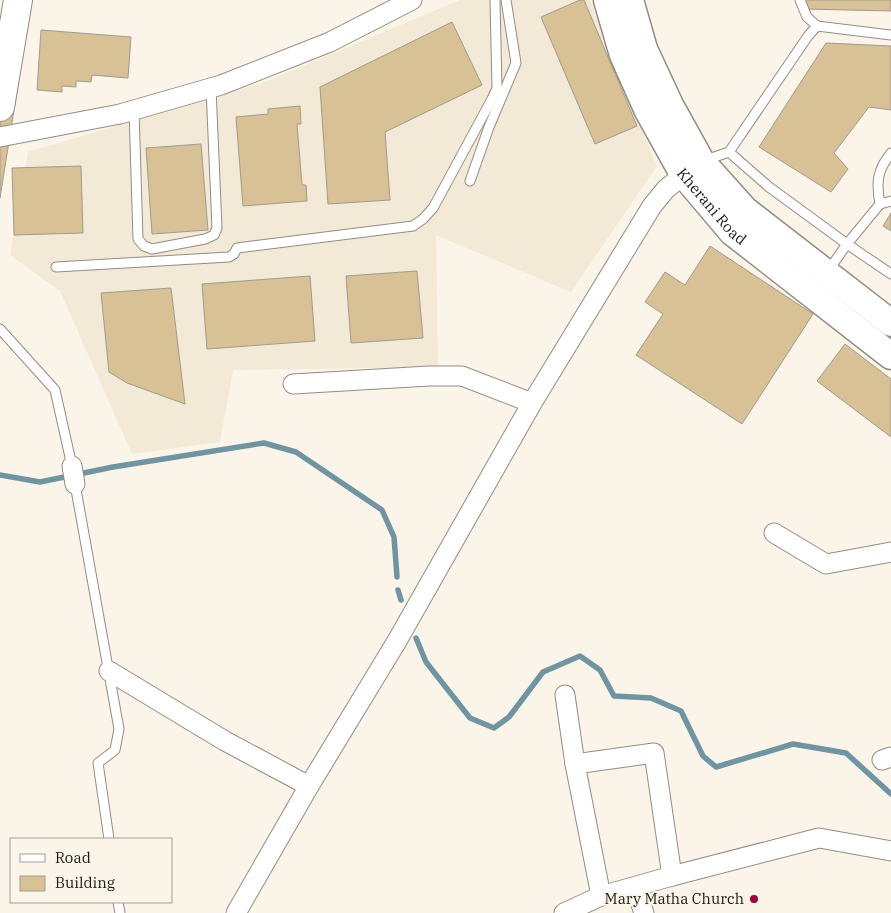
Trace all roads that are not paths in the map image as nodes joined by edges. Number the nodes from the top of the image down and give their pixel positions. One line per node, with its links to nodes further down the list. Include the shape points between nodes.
1 (18, 0): 11 (main road)
2 (412, 0): 10 (street, via 330,42)
3 (495, 0): 21 (lane, via 497,88 433,208 413,226 237,248 229,257)
4 (506, 0): 17 (lane, via 516,63)
5 (607, 0): 16 (main road, Kherani Road, via 623,55 648,111)
6 (630, 0): 16 (main road, Kherani Road, via 644,48 670,105)
7 (800, 0): 8 (lane, via 807,17)
8 (817, 26): 9 (lane); 14 (lane)
9 (891, 34)
10 (211, 88): 12 (street); 12 (lane, via 217,228 214,235 205,239 152,249 138,239)
11 (0, 107)
12 (134, 110): 13 (street)
13 (0, 137)
14 (729, 152): 16 (lane); 20 (lane, via 768,187)
15 (891, 153): 19 (lane, via 879,172)
16 (692, 168): 22 (main road, Kherani Road); 26 (main road, Kherani Road, via 732,232); 28 (street, via 666,189 652,206)
17 (470, 181)
18 (891, 201): 19 (lane)
19 (880, 204): 20 (lane)
20 (847, 244): 22 (lane); 23 (lane)
21 (56, 267)
22 (826, 273): 24 (main road, Kherani Road)
23 (891, 274)
24 (891, 323)
25 (0, 329): 31 (lane, via 55,390 74,475)
26 (891, 356)
27 (293, 384): 28 (street, via 462,376)
28 (532, 403): 34 (street, via 398,641)
29 (774, 533): 30 (street, via 826,564)
30 (891, 552)
31 (109, 672): 34 (street, via 225,741); 35 (lane, via 119,729 115,750 98,763)
32 (565, 695): 33 (street)
33 (574, 764): 37 (street, via 654,753); 39 (street)
34 (309, 786): 40 (street)
35 (109, 838)
36 (891, 851): 37 (street, via 819,838)
37 (672, 876): 38 (street)
38 (635, 887): 39 (street); 42 (street)
39 (601, 896): 41 (street)
40 (236, 913)
41 (564, 913)
42 (644, 913)

